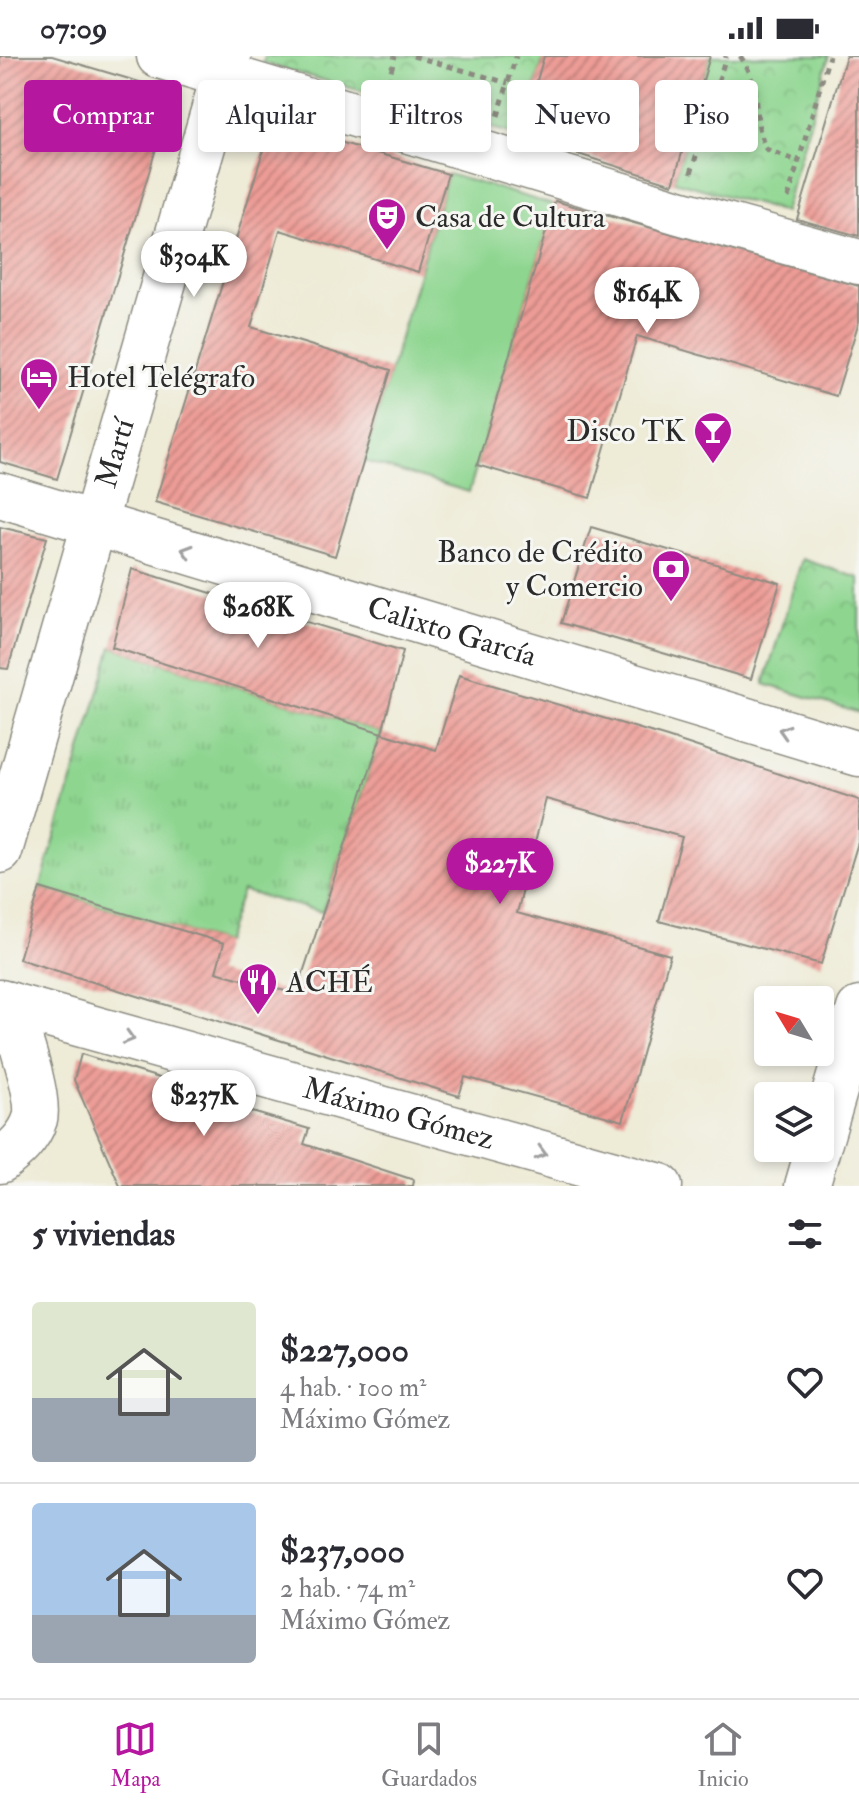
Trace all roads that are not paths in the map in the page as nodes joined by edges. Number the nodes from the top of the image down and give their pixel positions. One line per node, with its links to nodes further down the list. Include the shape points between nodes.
1 (159, 56): 2 (main road)
2 (226, 66): 3 (main road, via 487,153); 5 (main road, Martí)
3 (859, 262)
4 (0, 495): 5 (main road, Calixto García)
5 (93, 522): 6 (main road, Calixto García, one-way to 5); 7 (main road, Martí)
6 (859, 754)
7 (0, 851)
8 (3, 995): 10 (main road, Máximo Gómez); 11 (main road)
9 (859, 1009): 12 (main road)
10 (74, 1022): 11 (main road, via 49,1038); 15 (main road, Máximo Gómez, one-way to 15)
11 (31, 1083): 13 (main road, via 35,1117 20,1146)
12 (834, 1094)
13 (0, 1161)
14 (814, 1162): 16 (main road)
15 (660, 1186)
16 (807, 1186)

